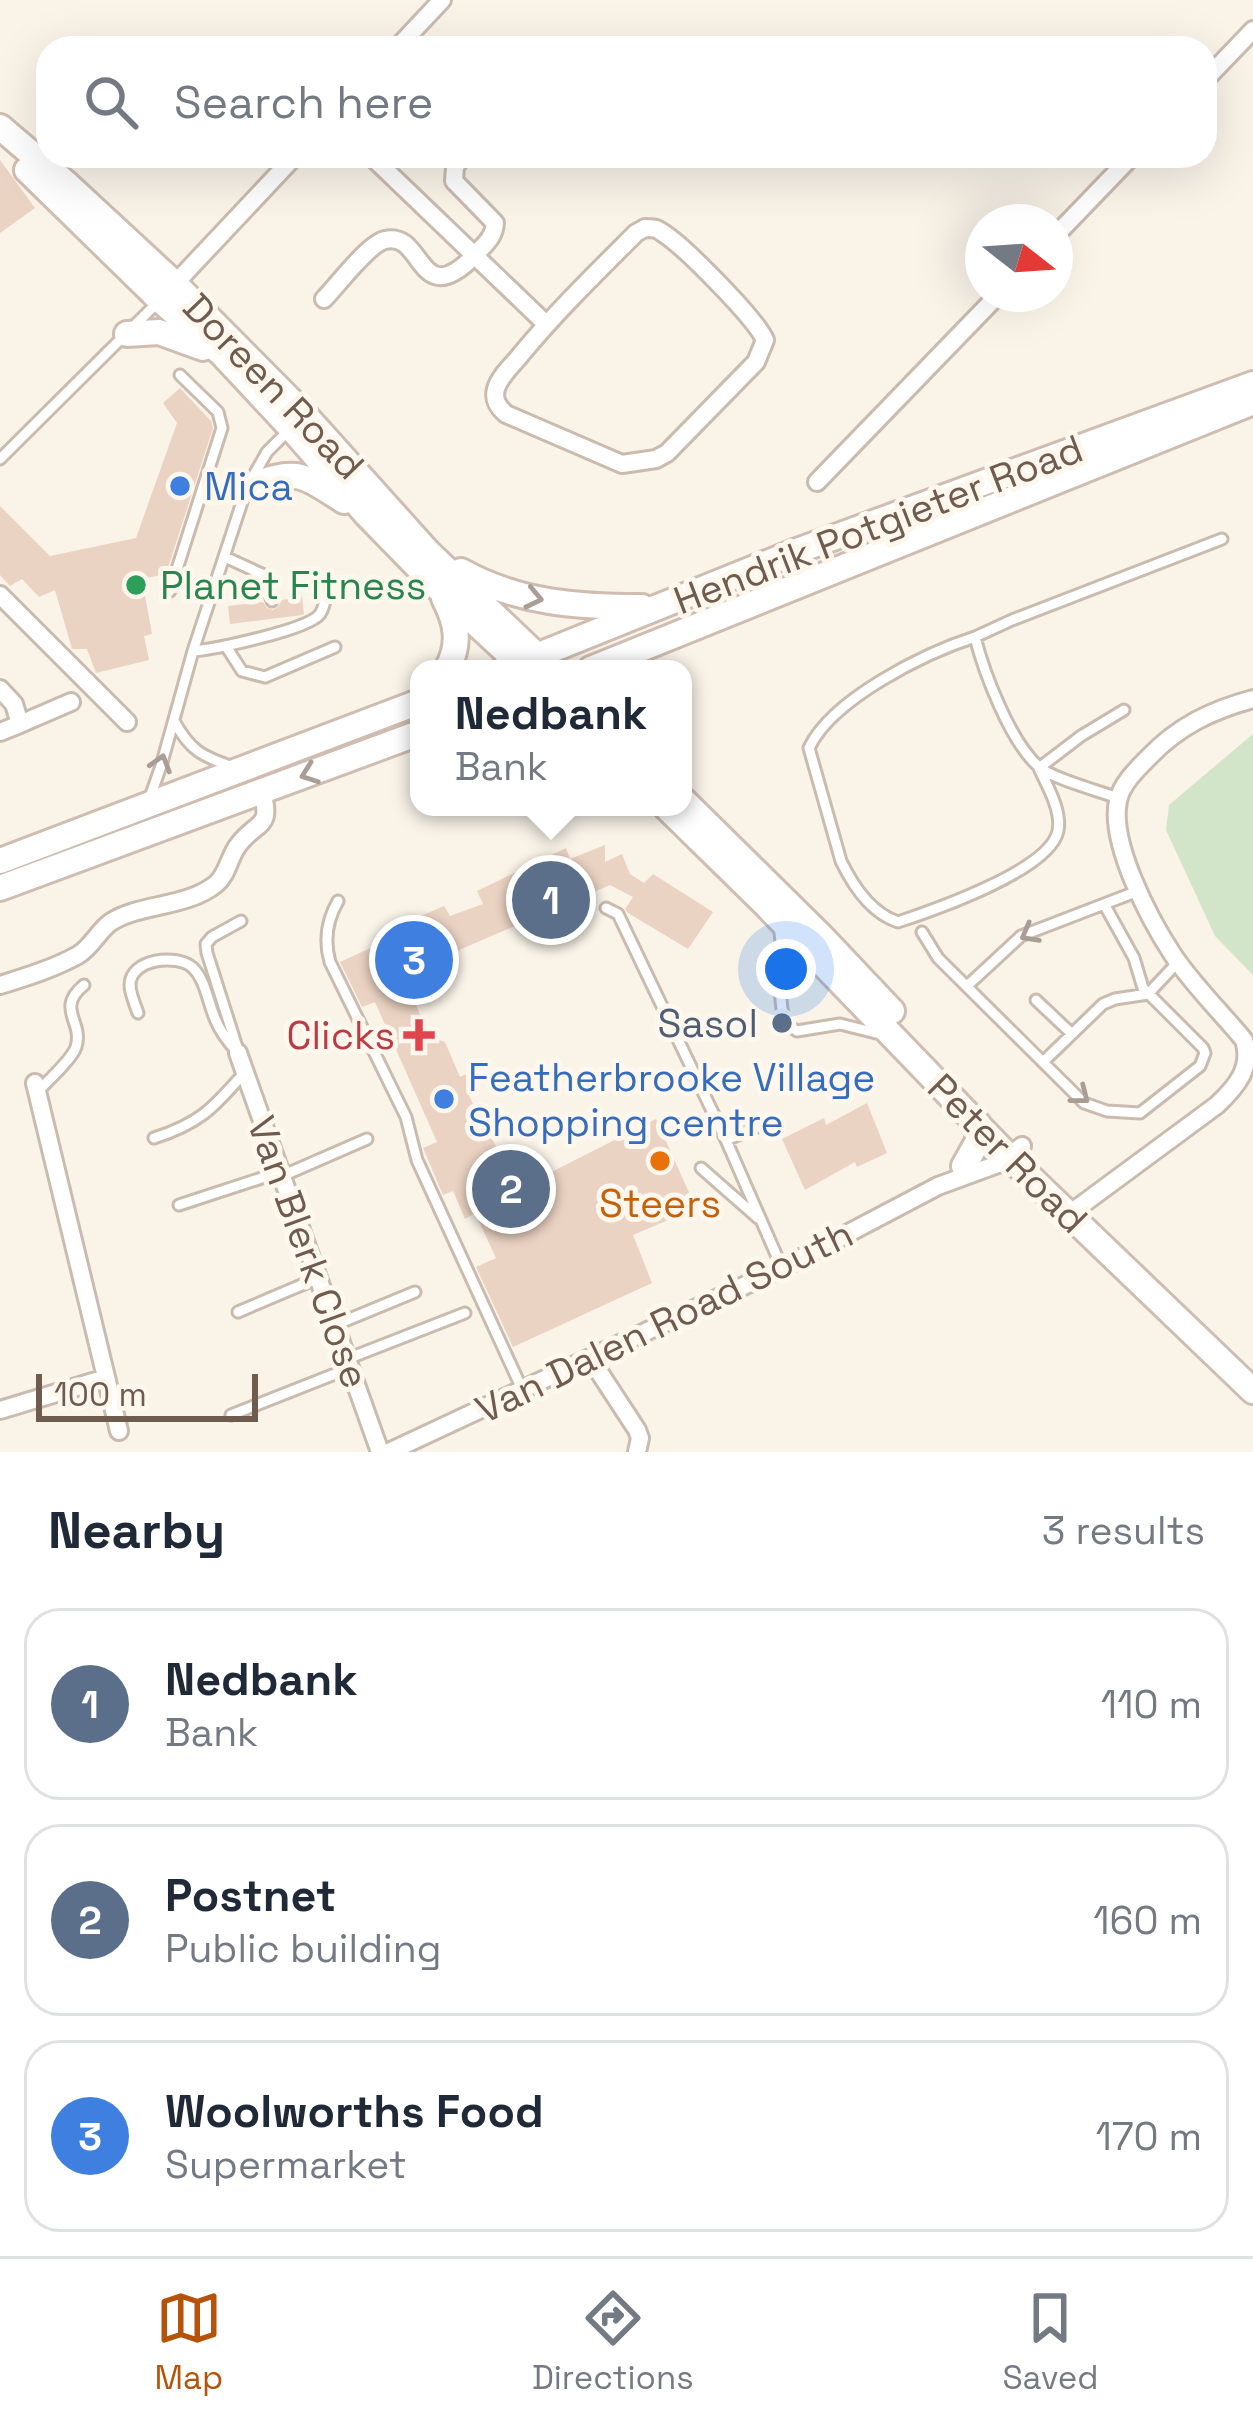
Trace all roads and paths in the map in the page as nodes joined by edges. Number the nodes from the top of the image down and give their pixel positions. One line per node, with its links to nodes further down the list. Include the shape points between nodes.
1 (442, 0): 3 (street)
2 (1253, 30): 4 (street)
3 (408, 36)
4 (1217, 68)
5 (2, 138): 6 (main road, Doreen Road)
6 (36, 162)
7 (45, 168): 14 (main road, Doreen Road)
8 (284, 168): 14 (street)
9 (383, 168): 13 (street)
10 (455, 168): 13 (street, via 454,181 495,223)
11 (1120, 168): 12 (street)
12 (1073, 217)
13 (474, 256): 15 (street, via 454,275 436,276 404,245 383,240); 17 (street)
14 (168, 292): 18 (lane); 19 (main road, Doreen Road); 23 (main road, Doreen Road)
15 (324, 299)
16 (982, 312): 25 (street)
17 (545, 324): 17 (street, via 645,228 677,244 765,340 756,362 667,453 622,464 498,407 496,387)
18 (127, 334): 19 (main road, via 158,332); 24 (lane)
19 (222, 354): 23 (main road, Doreen Road)
20 (180, 375): 31 (lane, via 218,412 223,428)
21 (1253, 384): 36 (main road, Hendrik Potgieter Road)
22 (1253, 402): 38 (main road, Hendrik Potgieter Road)
23 (298, 421): 26 (lane); 27 (main road, Doreen Road); 29 (main road, Doreen Road)
24 (0, 460)
25 (817, 482)
26 (247, 487): 27 (main road, via 305,476); 30 (lane)
27 (367, 515): 32 (main road, Doreen Road)
28 (1222, 539): 40 (lane)
29 (428, 552): 36 (main road, one-way to 36, via 524,597); 46 (main road, Doreen Road)
30 (225, 557): 35 (lane, via 264,575); 43 (lane)
31 (170, 591)
32 (442, 592): 44 (main road, via 457,634); 45 (main road, Doreen Road)
33 (0, 595): 56 (street)
34 (326, 596): 39 (lane, via 314,620)
35 (272, 601)
36 (658, 607): 47 (main road, Hendrik Potgieter Road)
37 (274, 618): 39 (lane)
38 (700, 627): 48 (main road, Hendrik Potgieter Road); 49 (main road)
39 (273, 633): 42 (lane)
40 (975, 637): 60 (lane, via 1015,734); 60 (lane, via 905,667 816,733 810,759 849,877 898,922 1010,877 1056,836 1056,808)
41 (335, 647): 42 (lane, via 266,677 242,671)
42 (227, 648): 43 (lane)
43 (193, 651): 55 (lane)
44 (452, 660)
45 (521, 660)
46 (523, 660)
47 (538, 660)
48 (614, 660)
49 (636, 660)
50 (0, 688): 57 (street)
51 (1253, 699): 63 (street, via 1188,724)
52 (71, 702): 57 (street)
53 (410, 704): 61 (main road)
54 (1124, 710): 60 (lane)
55 (174, 721): 61 (lane, via 195,751); 64 (lane, one-way to 55)
56 (127, 722)
57 (20, 724): 58 (street)
58 (0, 732)
59 (410, 737): 62 (main road, one-way to 62)
60 (1039, 768): 63 (lane)
61 (242, 770): 64 (main road)
62 (262, 791): 68 (main road); 78 (street, via 267,818 238,845 217,884 128,914 82,953)
63 (1118, 798): 69 (street, via 1122,848)
64 (147, 805): 67 (main road)
65 (692, 809): 94 (main road, Peter Road, via 860,976)
66 (675, 816): 73 (main road, Peter Road)
67 (0, 861)
68 (0, 888)
69 (1139, 890): 71 (lane); 76 (street)
70 (338, 901): 112 (lane, via 328,924 330,962)
71 (1104, 904): 79 (lane, one-way to 79, via 1021,936); 80 (lane)
72 (606, 908): 93 (lane, via 618,914)
73 (775, 914): 85 (main road, Peter Road); 85 (lane, via 786,1024 797,1031 865,1028)
74 (241, 922): 84 (lane, via 206,944)
75 (922, 932): 79 (lane)
76 (1178, 962): 80 (lane); 100 (street, via 1244,1040 1242,1076 1216,1105)
77 (84, 985): 88 (lane, via 70,1004 74,1051)
78 (0, 986)
79 (967, 986): 86 (lane)
80 (1148, 994): 83 (lane, via 1108,1000); 86 (lane, one-way to 80, via 1095,1108 1148,1108 1200,1066 1204,1053)
81 (1036, 1000): 83 (lane)
82 (138, 1013): 84 (lane, via 131,977 160,959 180,960 200,978)
83 (1072, 1034): 86 (lane)
84 (238, 1052): 87 (street, Van Blerk Close)
85 (916, 1058): 89 (main road, Peter Road)
86 (1043, 1062)
87 (244, 1072): 91 (lane, via 196,1121); 97 (street, Van Blerk Close)
88 (36, 1088): 111 (street)
89 (978, 1124): 94 (main road, Peter Road); 95 (main road)
90 (757, 1127): 93 (lane)
91 (154, 1138)
92 (368, 1139): 97 (lane)
93 (726, 1140): 101 (lane)
94 (1010, 1145): 95 (street, Van Dalen Road South); 98 (street, Van Dalen Road South, via 976,1174); 100 (main road, Peter Road)
95 (964, 1166): 98 (street, Van Dalen Road South)
96 (701, 1168): 101 (lane)
97 (281, 1174): 99 (lane); 103 (street, Van Blerk Close)
98 (938, 1186): 102 (street, Van Dalen Road South)
99 (178, 1205)
100 (1075, 1210): 110 (main road, Peter Road); 113 (main road, Peter Road)
101 (762, 1221): 102 (lane)
102 (782, 1268): 108 (street, Van Dalen Road South)
103 (318, 1278): 105 (lane); 107 (street, Van Blerk Close)
104 (415, 1292): 107 (lane)
105 (238, 1312)
106 (465, 1313): 109 (lane)
107 (334, 1325): 109 (street, Van Blerk Close)
108 (590, 1358): 112 (street, Van Dalen Road South); 118 (street, via 637,1430)
109 (348, 1363): 115 (lane); 117 (street, Van Blerk Close)
110 (1253, 1371)
111 (106, 1378): 114 (street); 116 (street)
112 (522, 1389): 117 (street, Van Dalen Road South)
113 (1253, 1391)
114 (0, 1410)
115 (230, 1415)
116 (119, 1431)
117 (385, 1452)
118 (637, 1452)

